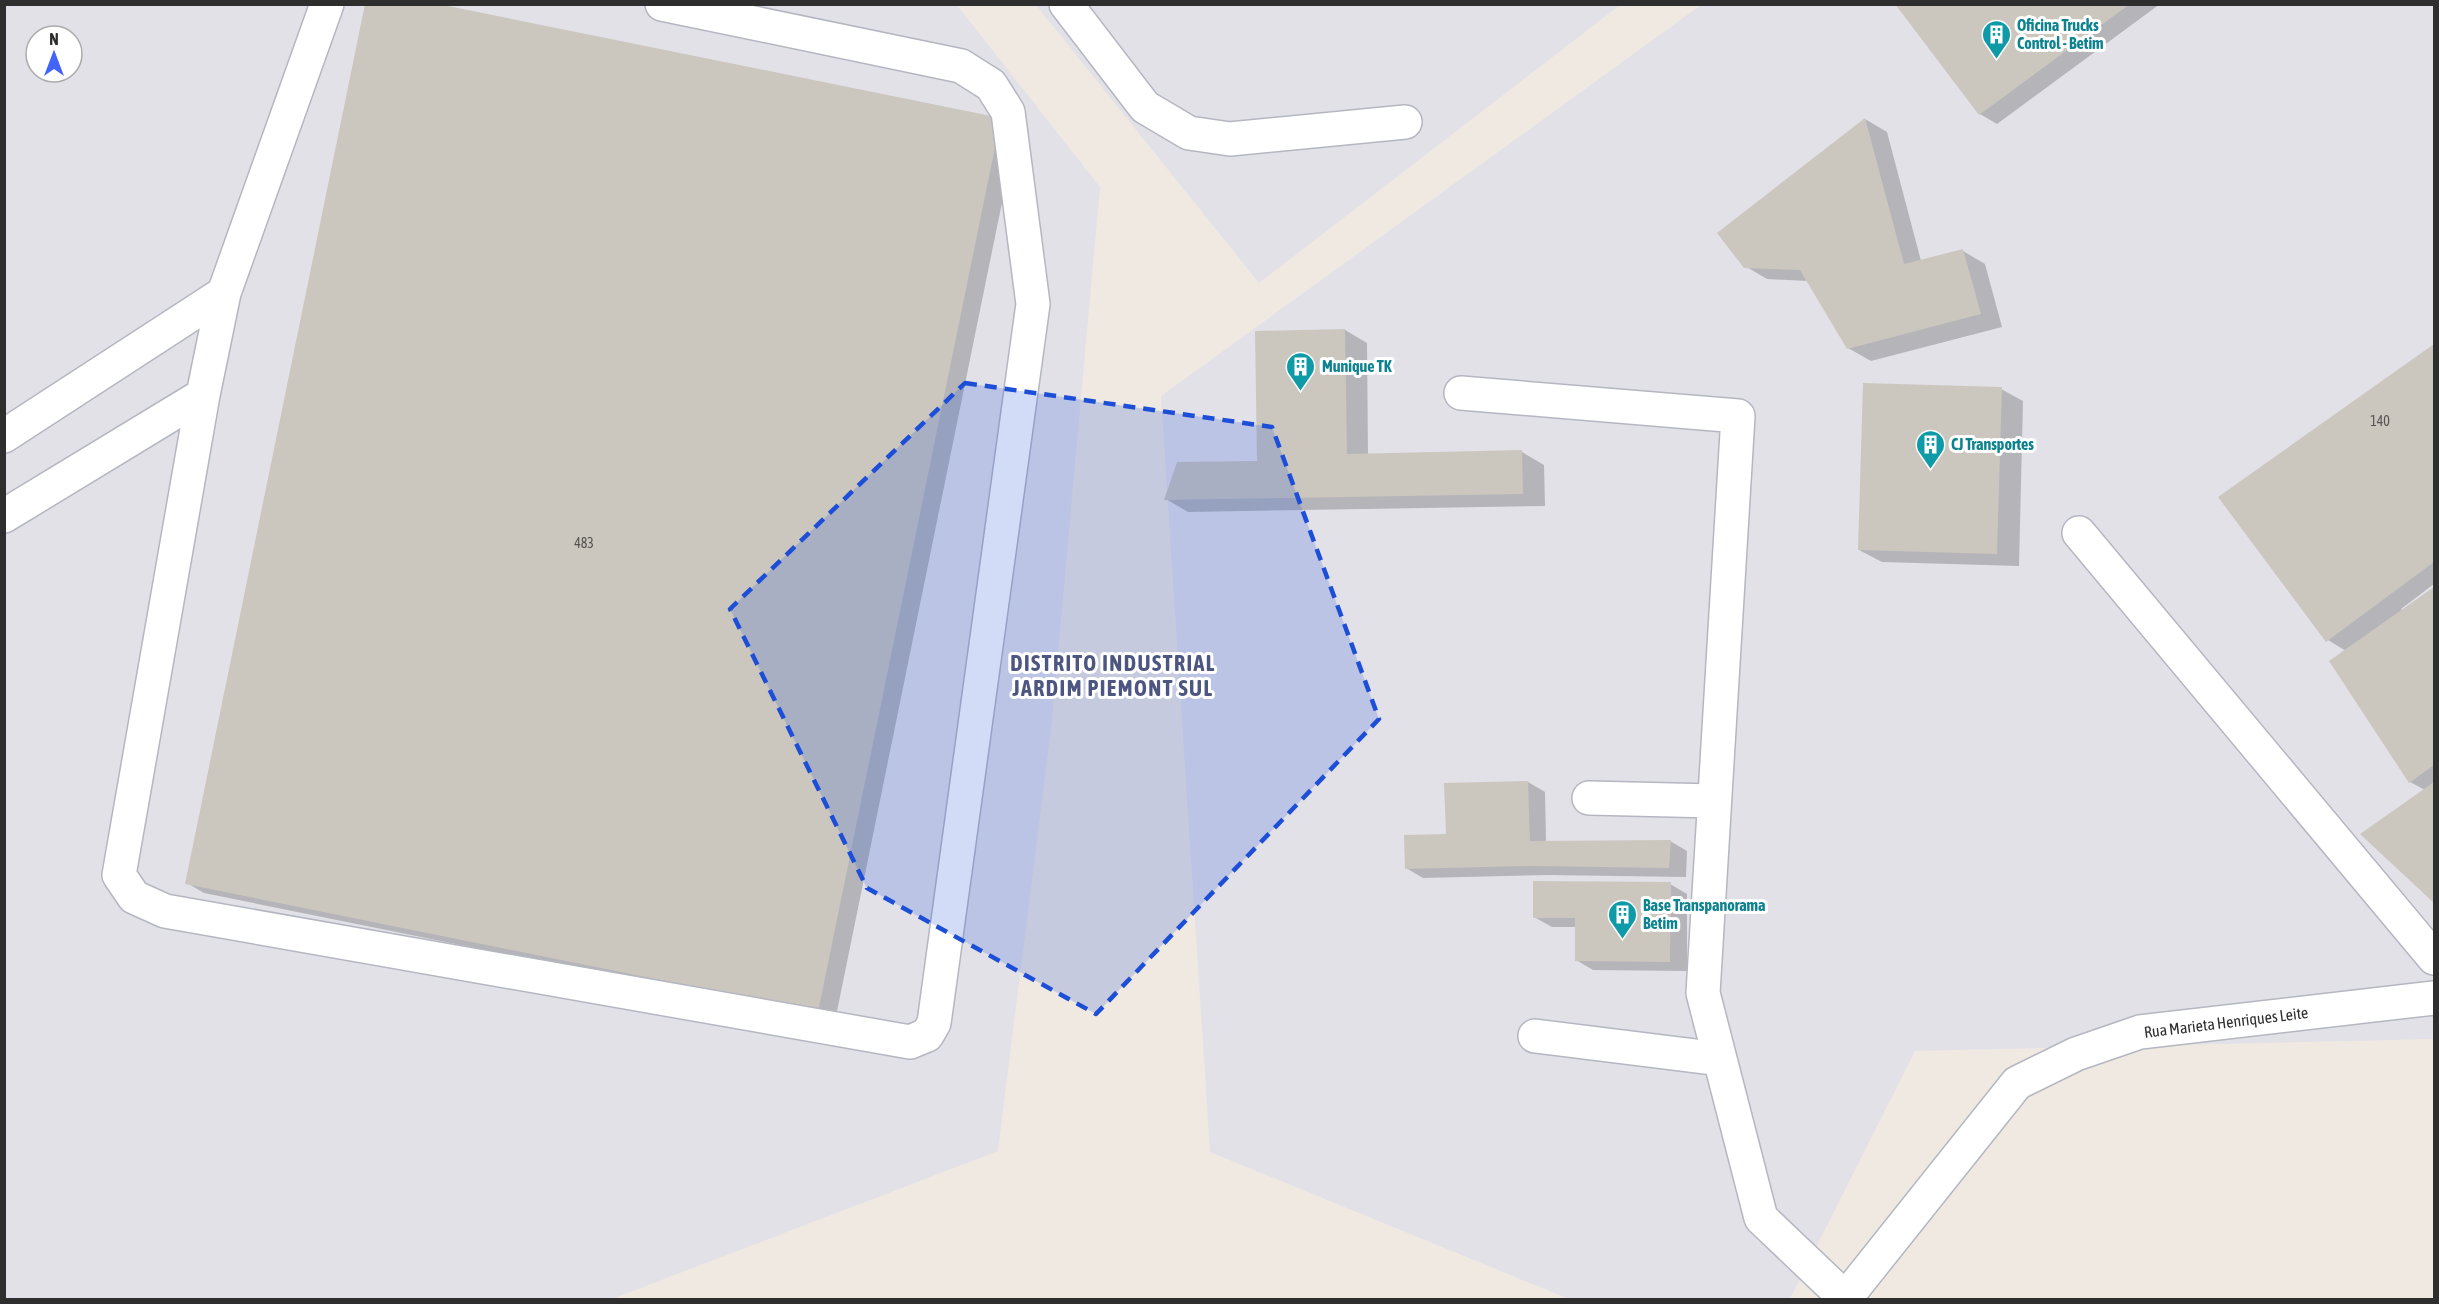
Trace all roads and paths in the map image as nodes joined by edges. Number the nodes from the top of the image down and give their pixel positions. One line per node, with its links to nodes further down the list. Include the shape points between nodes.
1 (327, 4): 5 (street)
2 (662, 4): 7 (street, via 961,66 991,85 1008,112 1033,304 934,1023 927,1035 910,1042 165,911 134,897 119,874)
3 (1066, 4): 4 (street, via 1145,107 1189,133 1230,139)
4 (1406, 122)
5 (224, 293): 7 (street); 8 (street)
6 (1461, 393): 12 (street, via 1738,416)
7 (203, 395): 9 (street)
8 (4, 436)
9 (4, 516)
10 (2079, 533): 13 (street)
11 (1588, 798): 12 (street)
12 (1714, 801): 16 (street, via 1703,993)
13 (2434, 958)
14 (2434, 998): 17 (street, Rua Marieta Henriques Leite, via 2140,1032 2076,1054 2017,1083)
15 (1535, 1036): 16 (street)
16 (1720, 1059): 17 (street, via 1761,1218)
17 (1844, 1298)

